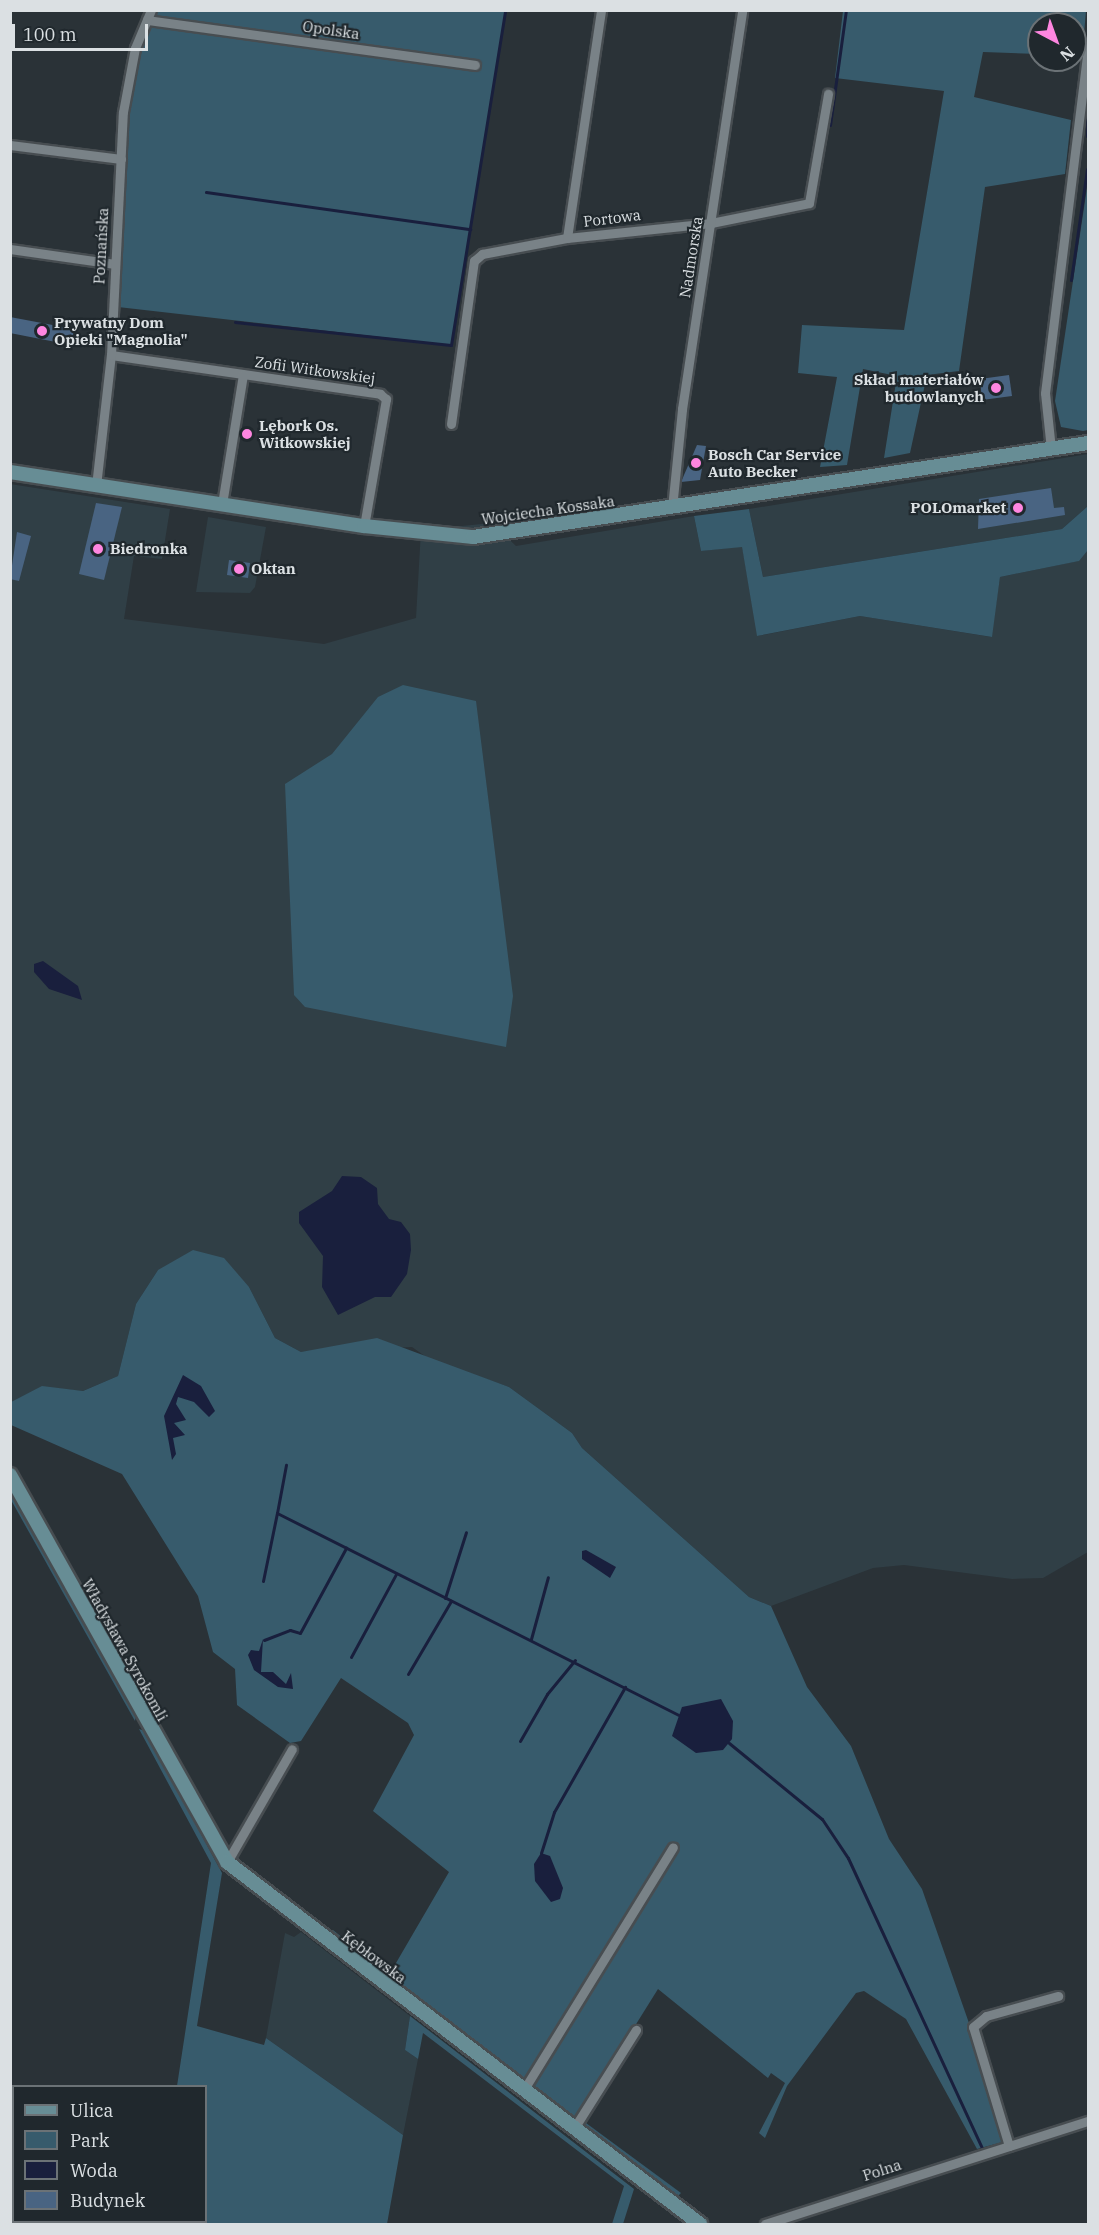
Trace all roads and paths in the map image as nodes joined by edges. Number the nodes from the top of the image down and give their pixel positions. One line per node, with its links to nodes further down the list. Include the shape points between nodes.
1 (601, 10): 10 (street)
2 (742, 10): 9 (street, Nadmorska)
3 (149, 15): 5 (street, Opolska); 8 (street, Poznańska, via 127,85)
4 (1089, 48): 17 (street, via 1045,393)
5 (476, 65)
6 (828, 94): 9 (street, Portowa, via 809,203)
7 (10, 145): 8 (street)
8 (121, 159): 12 (street, Poznańska)
9 (711, 223): 10 (street, Portowa); 21 (street, Nadmorska, via 682,409)
10 (567, 238): 15 (street, Portowa, via 482,254 474,261)
11 (10, 249): 12 (street)
12 (115, 264): 13 (street, Poznańska)
13 (111, 355): 14 (street, Zofii Witkowskiej); 19 (street, Poznańska)
14 (243, 375): 20 (street); 22 (street, Zofii Witkowskiej, via 380,394 386,399)
15 (452, 424)
16 (1089, 443): 17 (main road, Wojciecha Kossaka)
17 (1051, 449): 21 (main road, Wojciecha Kossaka)
18 (10, 472): 19 (main road, Wojciecha Kossaka)
19 (96, 486): 20 (main road, Wojciecha Kossaka)
20 (222, 504): 22 (main road, Wojciecha Kossaka)
21 (672, 508): 22 (main road, Wojciecha Kossaka, via 473,537)
22 (364, 526)
23 (10, 1475): 25 (main road, Władysława Syrokomli)
24 (292, 1749): 27 (street)
25 (212, 1841): 27 (main road, Kębłowska)
26 (673, 1847): 30 (street)
27 (227, 1862): 30 (main road, Kębłowska)
28 (1058, 1996): 33 (street, via 986,2016 973,2027)
29 (636, 2030): 32 (street)
30 (523, 2091): 34 (main road, Kębłowska)
31 (1089, 2121): 33 (street, Polna)
32 (578, 2122)
33 (1008, 2146): 35 (street, Polna)
34 (700, 2224)
35 (765, 2224)

